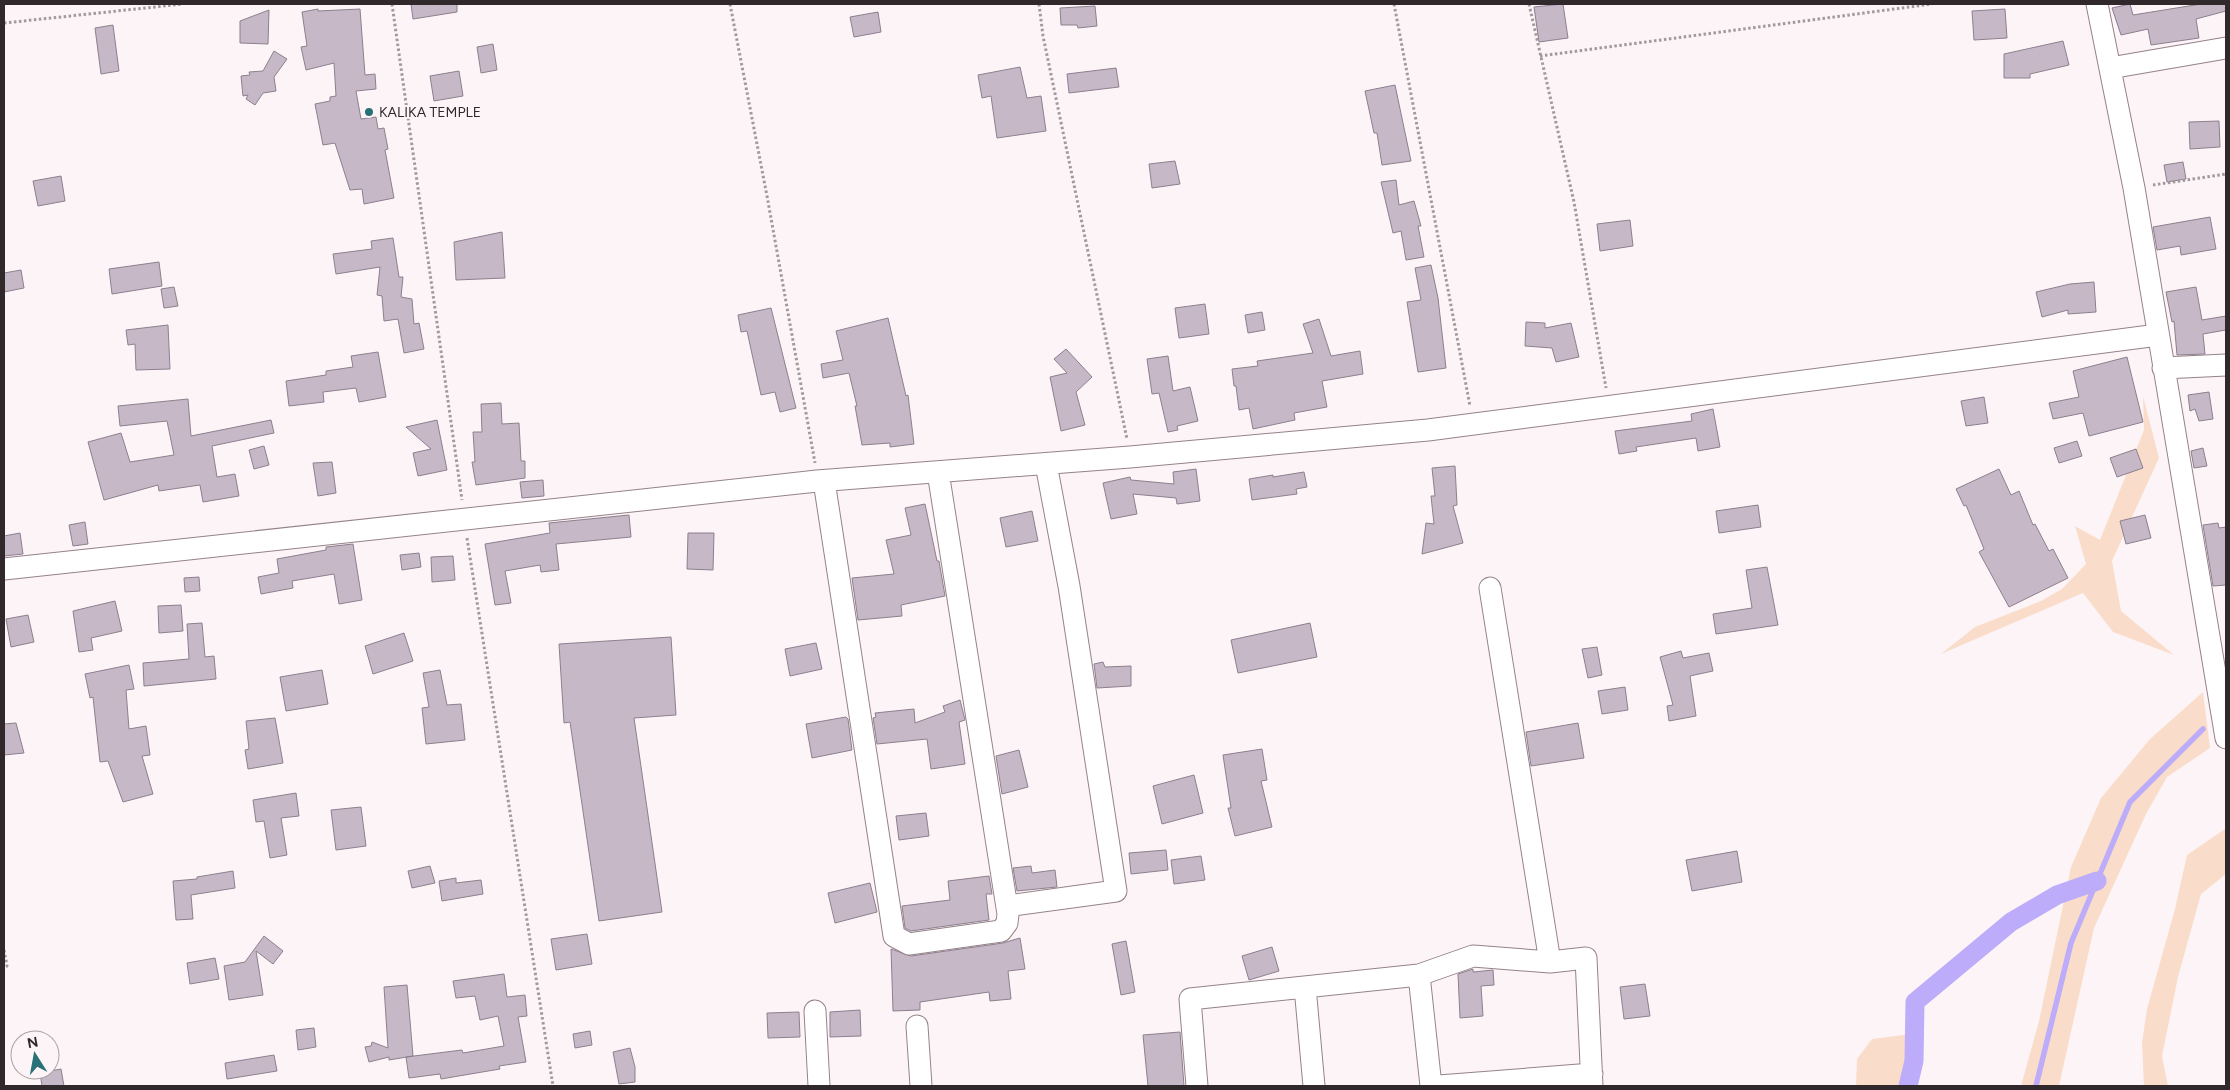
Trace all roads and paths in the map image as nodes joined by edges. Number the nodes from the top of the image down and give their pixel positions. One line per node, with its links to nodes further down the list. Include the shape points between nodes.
1 (183, 4): 9 (path)
2 (392, 4): 24 (path)
3 (730, 4): 23 (path)
4 (1039, 4): 20 (path)
5 (1394, 4): 19 (path)
6 (1529, 4): 11 (path)
7 (1932, 4): 11 (path)
8 (2097, 4): 12 (street)
9 (4, 23)
10 (2226, 48): 12 (street)
11 (1540, 56): 18 (path, via 1574,202)
12 (2110, 68): 14 (street)
13 (2226, 174): 14 (path)
14 (2134, 188): 15 (street)
15 (2158, 335): 17 (street); 18 (street)
16 (2226, 365): 17 (street)
17 (2164, 368): 27 (street)
18 (1609, 406): 19 (street)
19 (1474, 424): 20 (street)
20 (1130, 457): 21 (street)
21 (1046, 464): 22 (street); 28 (street, via 1069,586 1116,891)
22 (938, 472): 23 (street); 28 (street)
23 (821, 481): 24 (street); 28 (street, via 894,936 909,944 1001,931 1007,923)
24 (464, 519): 25 (street); 37 (path)
25 (4, 569)
26 (1490, 588): 30 (street)
27 (2226, 738)
28 (1007, 906)
29 (4, 950): 31 (path)
30 (1550, 962): 32 (street, via 1473,956); 36 (street, via 1586,958)
31 (4, 967)
32 (1419, 975): 33 (street); 42 (street)
33 (1305, 987): 40 (street, via 1190,999); 41 (street)
34 (815, 1011): 38 (street)
35 (916, 1026): 39 (street)
36 (1592, 1080): 43 (street)
37 (553, 1086)
38 (819, 1086)
39 (922, 1086)
40 (1197, 1086)
41 (1314, 1086)
42 (1431, 1086)
43 (1439, 1086)

